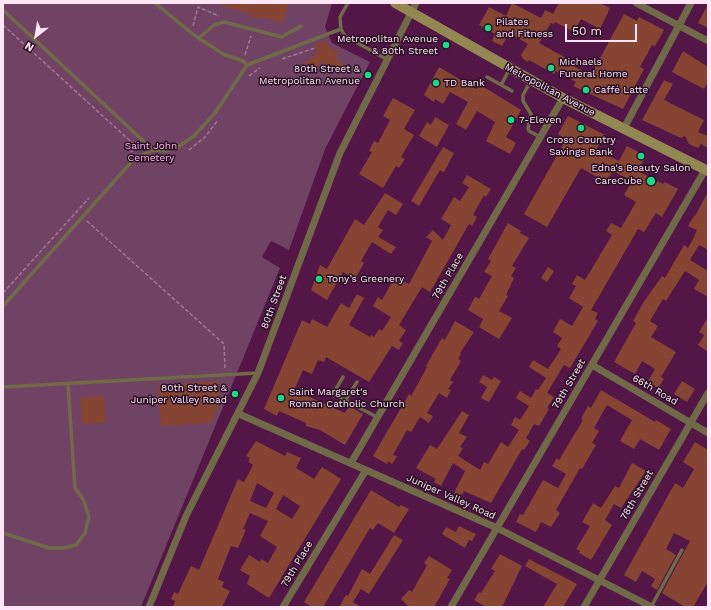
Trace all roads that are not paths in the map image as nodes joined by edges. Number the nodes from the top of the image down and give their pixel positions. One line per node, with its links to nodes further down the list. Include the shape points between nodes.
1 (155, 3): 12 (lane)
2 (348, 3): 11 (lane, via 340,18)
3 (395, 3): 8 (main road, Metropolitan Avenue)
4 (416, 3): 8 (street, 80th Street)
5 (636, 3): 10 (street)
6 (691, 3): 10 (street)
7 (3, 10): 24 (lane)
8 (411, 13): 14 (street, 80th Street); 16 (main road, Metropolitan Avenue)
9 (301, 26): 12 (lane, via 282,37 224,22 214,25)
10 (679, 26): 13 (street); 22 (street)
11 (341, 28): 14 (lane, via 345,36); 15 (lane)
12 (199, 38): 15 (lane, via 223,54)
13 (708, 41)
14 (388, 60): 28 (street, 80th Street, via 340,153)
15 (247, 65): 24 (lane, via 215,113 194,136 178,147 166,151)
16 (510, 69): 18 (main road, Metropolitan Avenue); 19 (lane)
17 (487, 77): 19 (lane)
18 (531, 80): 21 (main road, Metropolitan Avenue); 23 (lane, via 523,95 523,101 531,114 528,128)
19 (501, 85): 20 (lane)
20 (512, 91)
21 (563, 98): 22 (main road, Metropolitan Avenue); 23 (street, 79th Place)
22 (624, 130): 25 (main road, Metropolitan Avenue)
23 (540, 137): 36 (street, 79th Place)
24 (153, 150): 26 (lane, via 134,159)
25 (706, 171): 27 (street, 79th Street)
26 (3, 306)
27 (592, 365): 37 (street, 66th Road); 41 (street, 79th Street)
28 (258, 373): 31 (lane); 35 (street, 80th Street)
29 (343, 377): 34 (lane, via 331,393)
30 (357, 382): 34 (lane)
31 (68, 384): 32 (lane); 42 (lane, via 75,488 84,501 89,517 85,533 76,545 64,548 49,548)
32 (3, 387)
33 (708, 393): 37 (street, 78th Street)
34 (345, 401): 36 (lane)
35 (239, 414): 39 (street, Juniper Valley Road); 45 (street, 80th Street, via 186,516)
36 (377, 417): 39 (street, 79th Place)
37 (691, 422): 38 (street, 66th Road); 44 (street, 78th Street)
38 (708, 432)
39 (351, 463): 40 (street, Juniper Valley Road)
40 (366, 470): 41 (street, Juniper Valley Road); 46 (street, 79th Place)
41 (497, 528): 44 (street, Juniper Valley Road); 47 (street, 79th Street)
42 (3, 533)
43 (682, 550): 49 (lane)
44 (599, 580): 48 (street, 78th Street); 49 (street, Juniper Valley Road)
45 (148, 607)
46 (283, 607)
47 (451, 607)
48 (584, 607)
49 (651, 607)

